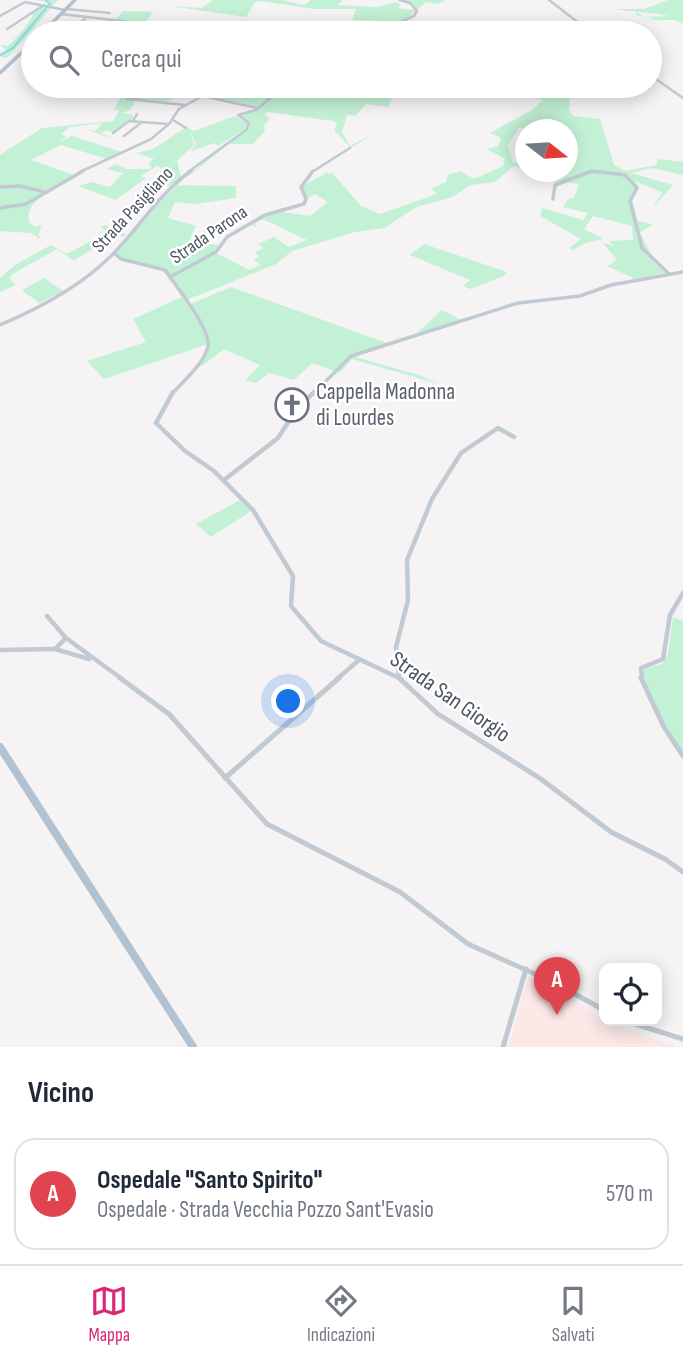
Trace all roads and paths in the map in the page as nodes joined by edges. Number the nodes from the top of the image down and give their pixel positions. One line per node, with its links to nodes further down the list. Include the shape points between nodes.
1 (75, 0): 5 (main road)
2 (400, 0): 13 (street, via 417,11)
3 (549, 0): 14 (street)
4 (44, 5): 5 (street); 8 (street, via 25,2); 15 (street)
5 (66, 10): 6 (street); 7 (main road)
6 (110, 13)
7 (61, 14): 9 (street); 10 (main road)
8 (0, 16)
9 (86, 18): 11 (street); 12 (street)
10 (54, 21)
11 (82, 21)
12 (122, 21)
13 (403, 21)
14 (576, 21)
15 (8, 29)
16 (21, 54): 17 (main road)
17 (0, 73)
18 (662, 83): 22 (street)
19 (198, 98): 25 (street)
20 (215, 98): 26 (street)
21 (269, 98): 26 (street)
22 (683, 98)
23 (127, 99): 24 (street)
24 (135, 99): 25 (street)
25 (186, 105): 29 (street)
26 (257, 108): 42 (street, Strada Pasigliano, via 238,115 248,123 246,130 182,177)
27 (137, 114): 30 (street)
28 (163, 119): 32 (street)
29 (173, 120): 33 (street); 34 (street)
30 (133, 121): 31 (street); 35 (street)
31 (142, 122): 32 (street); 36 (street)
32 (159, 124): 33 (street)
33 (169, 124): 39 (street, via 146,142)
34 (186, 128)
35 (113, 133)
36 (124, 136)
37 (350, 148): 47 (street, Strada Parona, via 314,169 301,187 304,204 264,215 227,237 216,252)
38 (0, 187): 39 (street)
39 (46, 192): 41 (street, via 26,204)
40 (553, 199): 46 (street, via 555,185 562,180 592,172 625,175 637,188 630,201 640,244)
41 (0, 208)
42 (114, 253): 43 (street); 44 (street, Strada Pasigliano)
43 (118, 258): 44 (street); 47 (street, via 160,267)
44 (108, 259): 48 (street, Strada Pasigliano, via 76,285)
45 (683, 272): 46 (street)
46 (670, 274): 50 (street, via 580,296 518,303 351,356 292,415 278,438)
47 (170, 277): 50 (street, Strada San Giorgio, via 205,330 209,344 203,358 165,403 156,423)
48 (0, 325)
49 (513, 437): 58 (street, via 498,426 493,434 469,446 432,499 407,560 408,600 397,647)
50 (224, 480): 56 (street, Strada San Giorgio, via 253,510 291,571 290,599 298,616 321,641)
51 (683, 593): 60 (street, via 670,615 663,659 644,666 640,675)
52 (47, 616): 53 (street)
53 (65, 638): 54 (street); 57 (street)
54 (55, 649): 55 (street); 57 (street)
55 (0, 650)
56 (364, 661): 58 (street, Strada San Giorgio); 61 (street)
57 (97, 663): 61 (street, via 169,714)
58 (400, 678): 62 (street, Strada San Giorgio, via 438,714 548,784 611,832)
59 (0, 747): 67 (main road)
60 (683, 756)
61 (225, 778): 63 (street, via 267,824 400,892 468,944)
62 (683, 872)
63 (526, 969): 64 (street); 68 (street)
64 (599, 1007)
65 (642, 1026): 66 (street)
66 (683, 1039)
67 (192, 1047)
68 (503, 1047)

